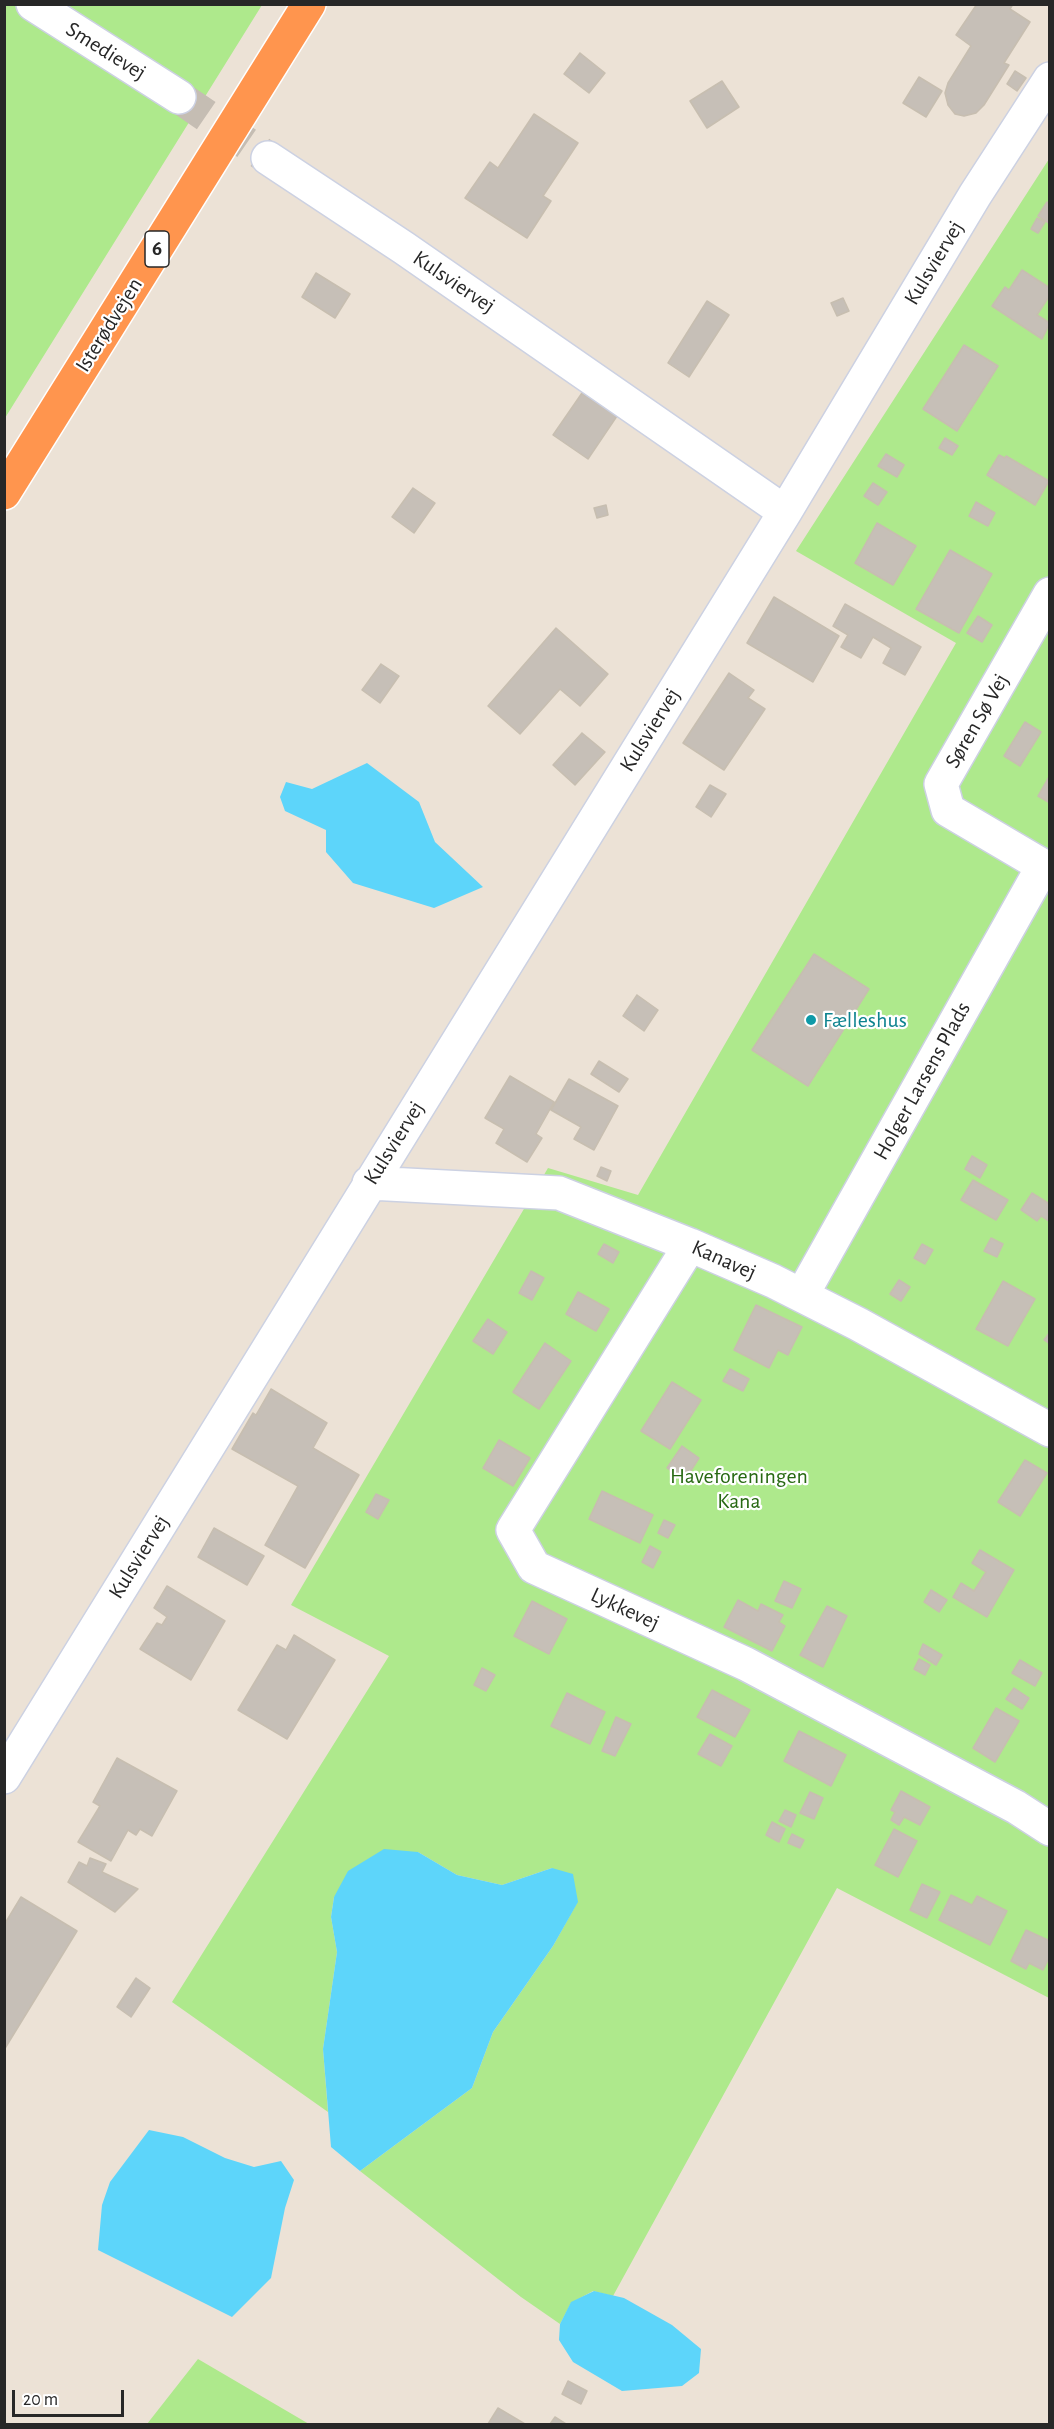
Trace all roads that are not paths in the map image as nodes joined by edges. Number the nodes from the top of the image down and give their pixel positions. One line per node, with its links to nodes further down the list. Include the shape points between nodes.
1 (33, 4): 4 (street, Smedievej)
2 (309, 4): 6 (highway, Isterødvejen / 6)
3 (1050, 79): 7 (street, Kulsviervej, via 975,195)
4 (179, 97)
5 (268, 158): 7 (street, Kulsviervej, via 424,261)
6 (4, 493)
7 (785, 512): 10 (street, Kulsviervej)
8 (1050, 594): 9 (street, Søren Sø Vej, via 941,784 948,810)
9 (1046, 868): 12 (street, Holger Larsens Plads)
10 (369, 1183): 11 (street, Kanavej, via 559,1193); 14 (street, Kulsviervej)
11 (690, 1245): 12 (street, Kanavej); 15 (street, Lykkevej, via 513,1530 534,1567 746,1664 1016,1807)
12 (802, 1296): 13 (street, Kanavej)
13 (1050, 1430)
14 (4, 1777)
15 (1050, 1829)

